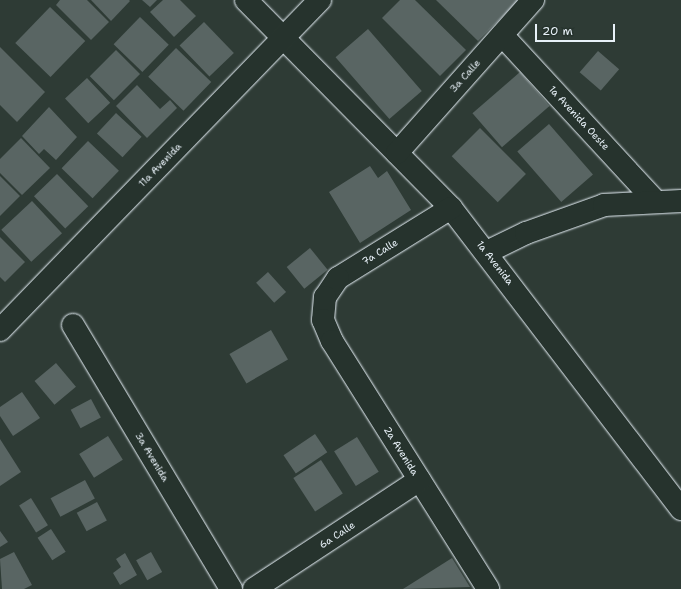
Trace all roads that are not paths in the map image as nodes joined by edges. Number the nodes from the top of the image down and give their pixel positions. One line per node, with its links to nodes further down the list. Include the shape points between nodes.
1 (246, 0): 5 (street, 1a Avenida)
2 (320, 0): 5 (street, 11a Avenida)
3 (533, 0): 4 (street, 3a Calle)
4 (502, 35): 6 (street, 3a Calle); 8 (street, 1a Avenida Oeste)
5 (285, 38): 6 (street, 1a Avenida); 12 (street, 11a Avenida)
6 (397, 153): 9 (street, 1a Avenida)
7 (681, 201): 8 (street)
8 (656, 202): 10 (street, via 604,205 526,233)
9 (451, 208): 10 (street, 1a Avenida); 11 (street, 7a Calle, via 338,278)
10 (487, 252): 15 (street, 1a Avenida)
11 (323, 308): 14 (street, 2a Avenida, via 326,330)
12 (3, 321)
13 (73, 325): 16 (street, 3a Avenida)
14 (419, 480): 17 (street, 6a Calle); 18 (street, 2a Avenida)
15 (681, 509)
16 (230, 589)
17 (254, 589)
18 (488, 589)

